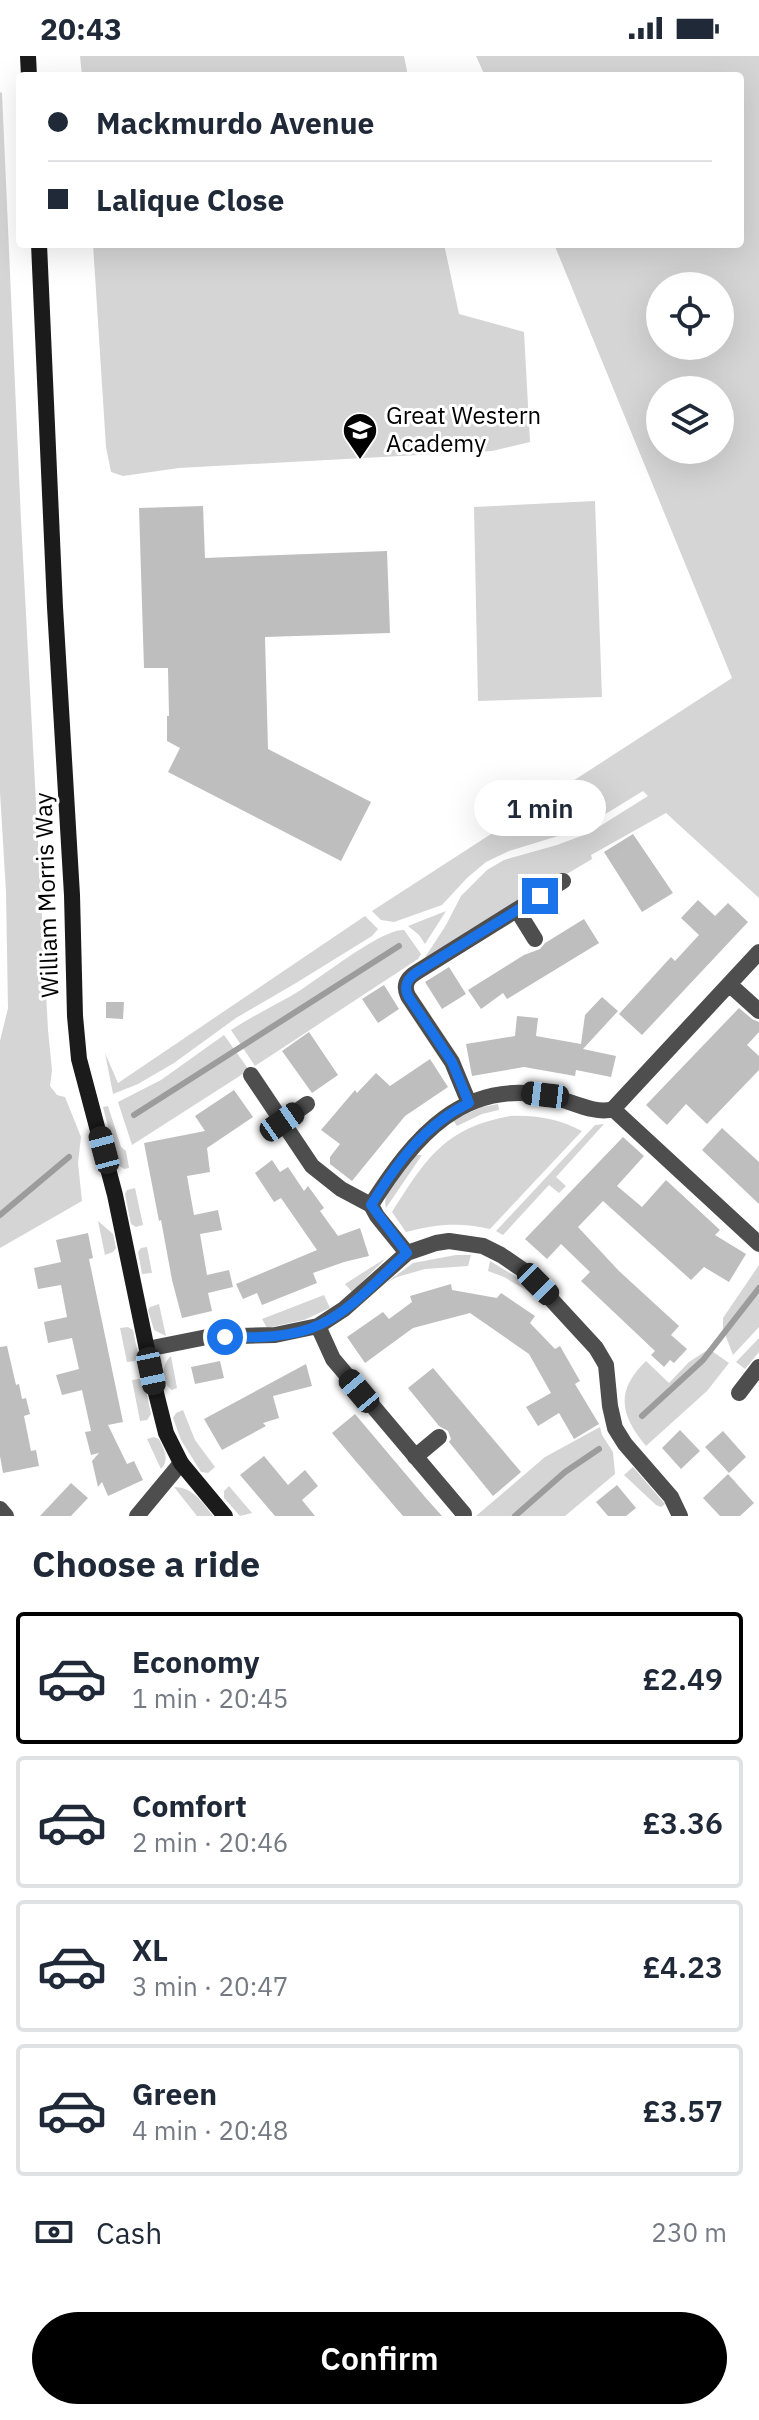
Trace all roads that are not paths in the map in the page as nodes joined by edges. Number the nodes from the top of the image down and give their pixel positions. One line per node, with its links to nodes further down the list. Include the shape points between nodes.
1 (39, 248): 17 (street, William Morris Way, via 79,1059 115,1195)
2 (563, 881): 3 (street)
3 (517, 910): 4 (street); 9 (street, via 411,976 405,986 452,1062)
4 (535, 939)
5 (759, 952): 6 (street)
6 (729, 984): 7 (street); 11 (street)
7 (759, 1011)
8 (251, 1075): 12 (street)
9 (469, 1103): 11 (street, via 527,1093 601,1111); 13 (street, via 417,1141)
10 (307, 1104): 12 (street)
11 (613, 1109): 14 (street)
12 (282, 1122): 13 (street, via 312,1166)
13 (371, 1205): 15 (street)
14 (759, 1244)
15 (407, 1253): 16 (street); 28 (street, via 460,1241 495,1251 526,1272 596,1348 606,1365 615,1428 671,1497)
16 (318, 1326): 17 (street); 21 (street, via 333,1359)
17 (147, 1349): 22 (street, William Morris Way, via 166,1433)
18 (759, 1367): 19 (street)
19 (739, 1393)
20 (439, 1437): 21 (street)
21 (415, 1457): 24 (street)
22 (181, 1463): 26 (street); 27 (street, William Morris Way)
23 (0, 1509): 25 (street)
24 (464, 1514)
25 (6, 1516)
26 (137, 1516)
27 (225, 1516)
28 (680, 1516)

